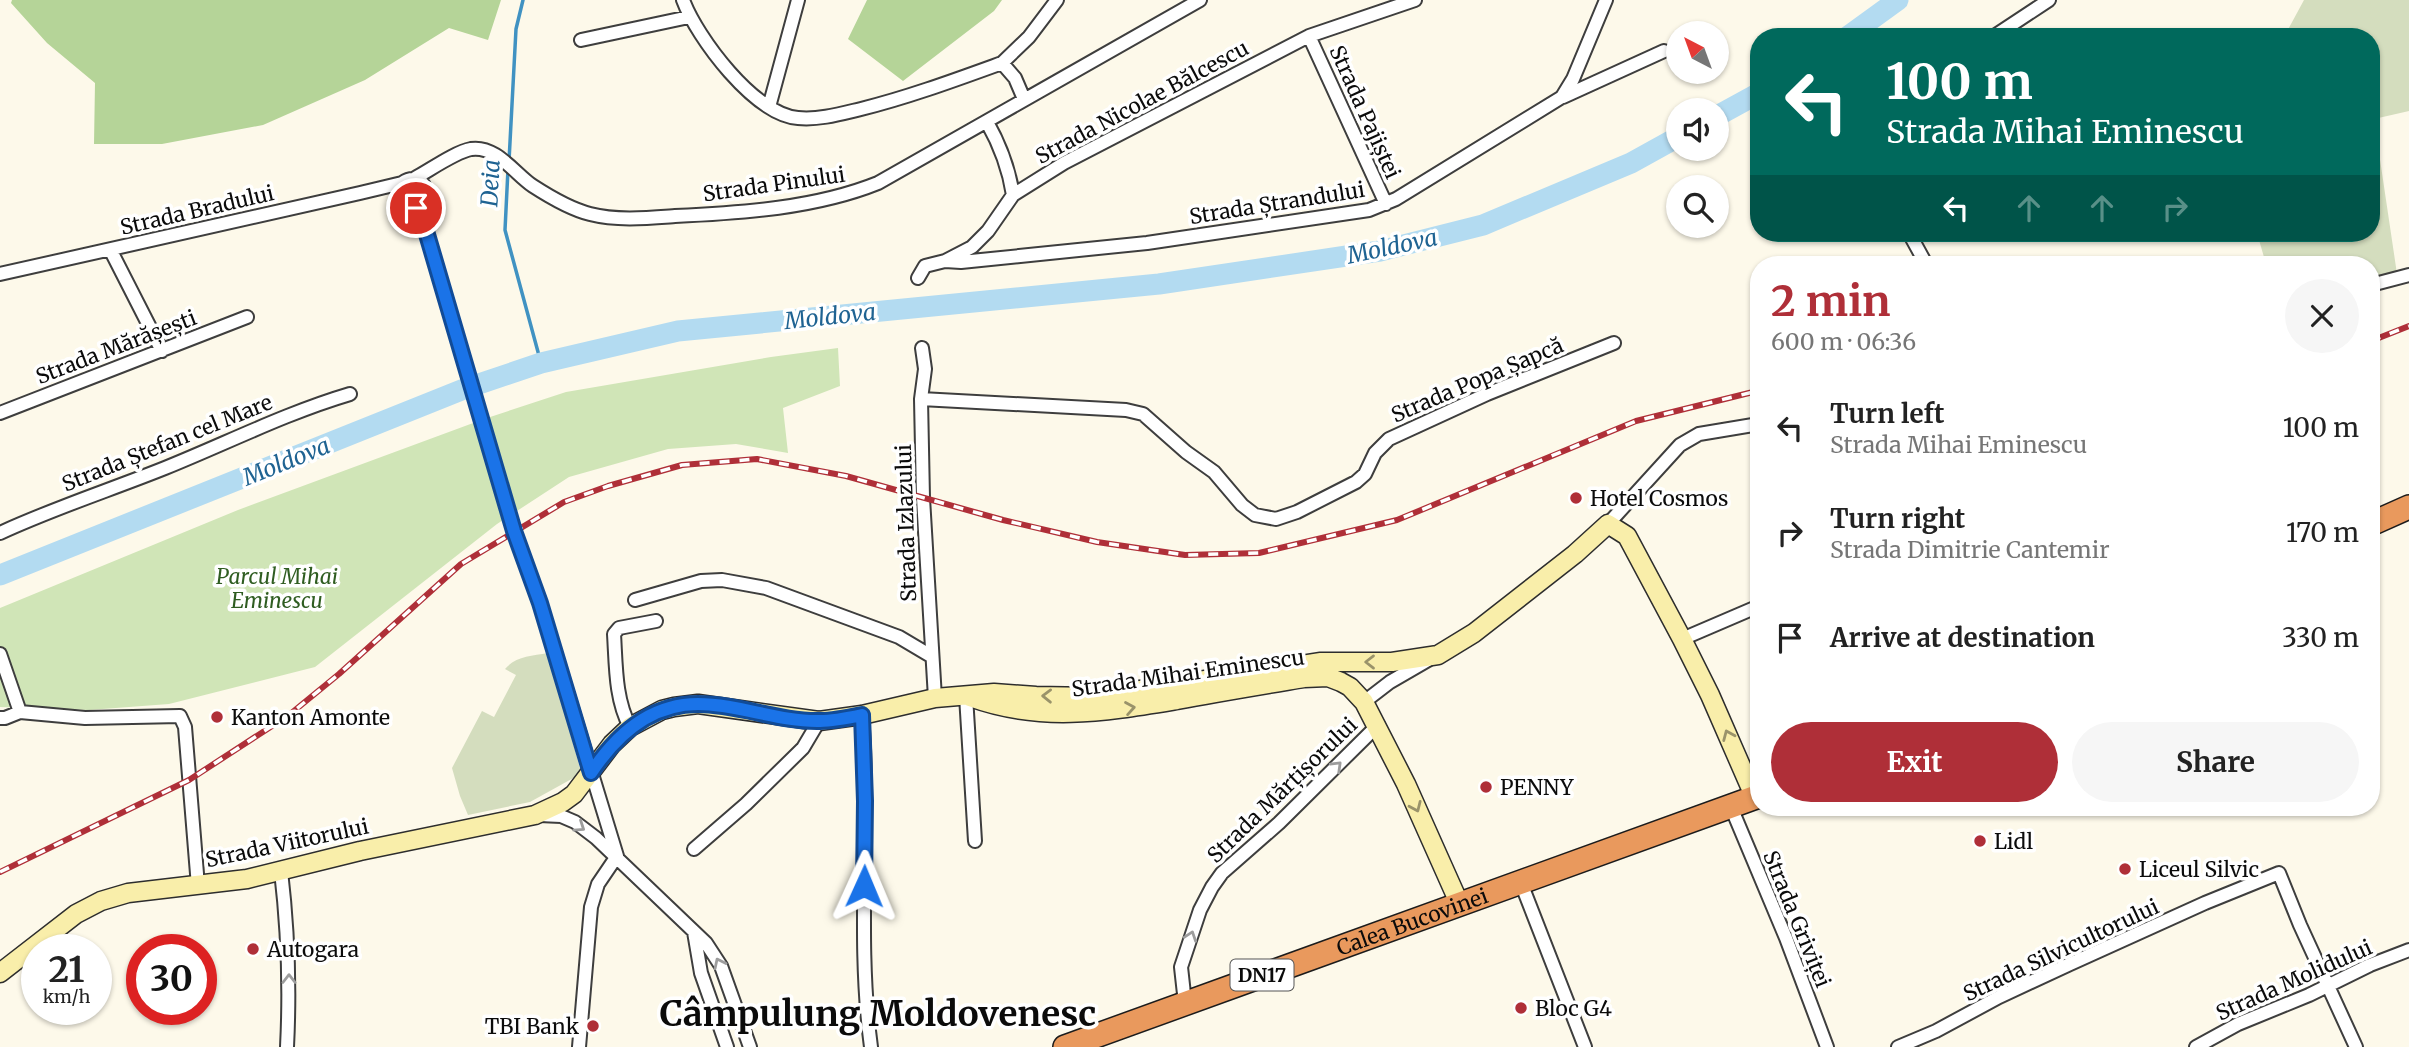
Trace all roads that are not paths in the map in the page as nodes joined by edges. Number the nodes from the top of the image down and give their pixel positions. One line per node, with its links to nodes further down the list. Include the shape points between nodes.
1 (683, 0): 8 (street)
2 (798, 0): 16 (street)
3 (1057, 0): 13 (street)
4 (1200, 0): 15 (street, Strada Pinului)
5 (1415, 0): 10 (street, Strada Nicolae Bălcescu)
6 (1606, 0): 14 (street, Strada Ștrandului)
7 (2049, 0): 9 (street)
8 (689, 17): 11 (street); 16 (street, via 725,70)
9 (2007, 28)
10 (1309, 36): 19 (street, Strada Nicolae Bălcescu, via 1064,163); 20 (street, Strada Pajiștei)
11 (581, 40)
12 (1664, 51): 14 (street)
13 (1002, 63): 15 (street); 16 (street, via 912,96 824,118 795,118)
14 (1562, 97): 20 (street, Strada Ștrandului)
15 (1024, 99): 17 (street, Strada Pinului)
16 (769, 107)
17 (987, 122): 18 (street, Strada Pinului, via 853,194 734,212 656,217 590,214 559,201 489,152 472,149); 19 (street, via 1003,156)
18 (408, 181): 21 (street, via 425,187); 21 (street, via 399,192 401,199); 22 (street, Strada Bradului)
19 (1013, 195): 23 (street, Strada Nicolae Bălcescu, via 972,247)
20 (1386, 204): 23 (street, Strada Ștrandului, via 1331,217 1147,243)
21 (418, 207): 56 (street)
22 (111, 251): 24 (street, Strada Bradului); 31 (street)
23 (945, 261): 26 (street, Strada Nicolae Bălcescu, via 925,266)
24 (0, 274)
25 (2409, 275): 27 (street)
26 (918, 278)
27 (2380, 283)
28 (247, 317): 31 (street, Strada Mărășești)
29 (1614, 344): 33 (street, Strada Popa Șapcă, via 1389,439 1356,482 1276,519 1255,516 1214,472 1143,414)
30 (922, 348): 33 (street, Strada Izlazului)
31 (162, 351): 34 (street, Strada Mărășești)
32 (350, 394): 39 (street, Strada Ștefan cel Mare, via 299,410)
33 (921, 399): 46 (street, Strada Izlazului)
34 (0, 413)
35 (1750, 426): 38 (street, Strada Mihai Eminescu, via 1699,434 1680,445)
36 (2409, 508): 37 (highway)
37 (2380, 520)
38 (1608, 524): 43 (street, via 1627,536); 45 (street, Strada Mihai Eminescu, via 1474,633)
39 (0, 533)
40 (635, 600): 46 (street, via 701,581 766,588 882,630)
41 (1750, 610): 43 (street)
42 (656, 621): 55 (street, via 619,628 614,634 618,687)
43 (1682, 639): 57 (street, one-way to 43)
44 (0, 654): 50 (street)
45 (1438, 655): 47 (street, Strada Mihai Eminescu, one-way to 47, via 1392,662 1321,662 1095,697); 49 (street, Strada Mihai Eminescu, via 1390,681)
46 (931, 656): 48 (street, Strada Izlazului)
47 (966, 696): 48 (street, Strada Mihai Eminescu); 49 (street, Strada Mihai Eminescu, one-way to 49, via 994,706 1036,712 1098,713 1328,677 1350,687); 61 (street)
48 (935, 698): 51 (street, Strada Mihai Eminescu)
49 (1364, 702): 54 (street)
50 (20, 712): 52 (street); 66 (street, via 85,718 180,716 185,727)
51 (862, 715): 53 (street, Strada Mihai Eminescu); 77 (street, via 863,955)
52 (0, 718)
53 (819, 722): 55 (street, Strada Mihai Eminescu, via 698,704 662,709); 62 (street, via 803,748)
54 (1378, 726): 67 (street, one-way to 67); 72 (street, Strada Mărțișorului, one-way to 54, via 1181,967 1212,887)
55 (630, 727): 56 (street, Strada Mihai Eminescu, via 604,752)
56 (591, 773): 60 (street, Strada Viitorului, via 563,802); 63 (street)
57 (1750, 782)
58 (1750, 800): 59 (highway, Calea Bucovinei / DN17)
59 (1731, 807): 65 (highway, Calea Bucovinei / DN17); 80 (street, Strada Griviței)
60 (535, 815): 63 (street, one-way to 63, via 575,822); 64 (street, Strada Viitorului)
61 (975, 841)
62 (694, 849)
63 (617, 856): 68 (street); 74 (street, via 597,884 591,907)
64 (281, 871): 66 (street, Strada Viitorului); 73 (street, one-way to 64, via 289,969)
65 (1521, 883): 67 (highway, Calea Bucovinei / DN17); 79 (street)
66 (198, 886): 70 (street, Strada Viitorului, via 128,893 101,901)
67 (1460, 905): 72 (highway, Calea Bucovinei / DN17)
68 (694, 932): 75 (street, via 701,973); 76 (street, one-way to 68, via 721,966)
69 (2409, 950): 71 (street, Strada Molidului)
70 (0, 974)
71 (2328, 985): 81 (street, Strada Silvicultorului, via 2279,873 1999,997); 82 (street, Strada Molidului); 83 (street)
72 (1185, 1003): 78 (highway, Calea Bucovinei / DN17)
73 (287, 1047)
74 (579, 1047)
75 (727, 1047)
76 (750, 1047)
77 (871, 1047)
78 (1065, 1047)
79 (1585, 1047)
80 (1827, 1047)
81 (1898, 1047)
82 (2196, 1047)
83 (2356, 1047)

